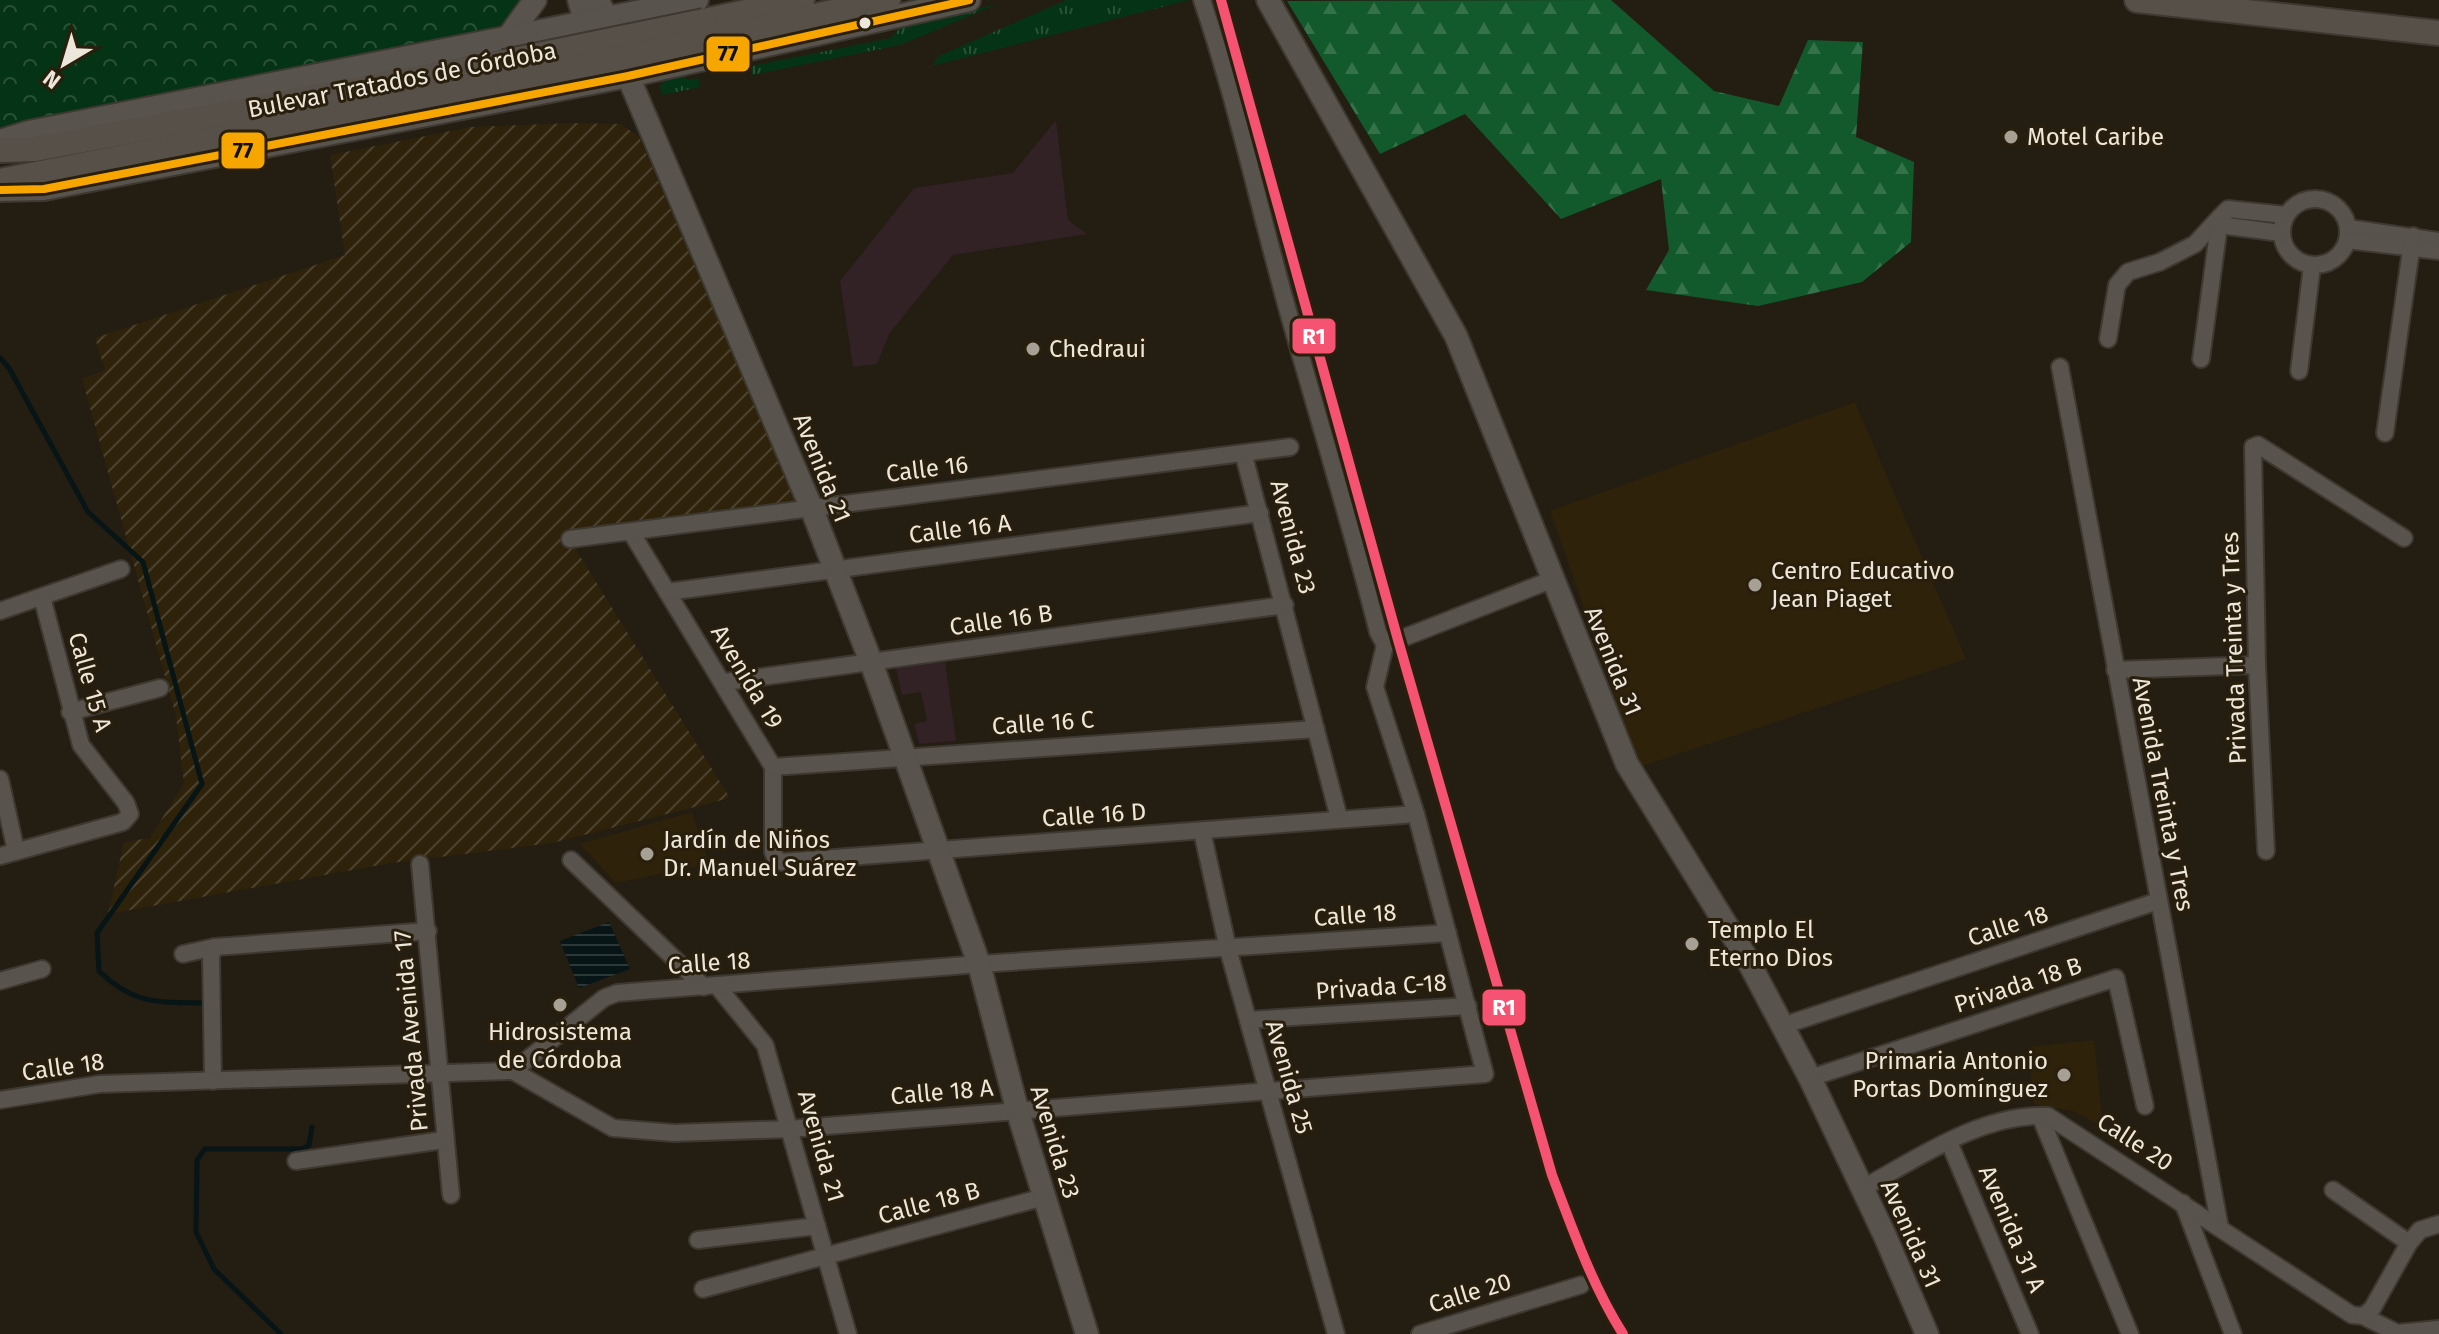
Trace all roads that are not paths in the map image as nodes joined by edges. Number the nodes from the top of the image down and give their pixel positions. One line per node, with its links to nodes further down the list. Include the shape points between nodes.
1 (535, 0): 14 (street)
2 (579, 0): 10 (street, Avenida 21)
3 (802, 0): 12 (main road, Bulevar Tratados de Córdoba)
4 (888, 0): 12 (main road, Bulevar Tratados de Córdoba)
5 (969, 0): 16 (street, Bulevar Tratados de Córdoba)
6 (1202, 0): 48 (street)
7 (1268, 0): 43 (street, Avenida 31, via 1456,336)
8 (2137, 0): 11 (main road)
9 (2244, 0): 11 (main road)
10 (597, 14): 12 (street, Bulevar Tratados de Córdoba); 14 (street, Bulevar Tratados de Córdoba); 16 (street, Avenida 21)
11 (2288, 16): 13 (main road)
12 (703, 20): 15 (main road, Bulevar Tratados de Córdoba, bridge)
13 (2439, 33)
14 (509, 36): 17 (street, Bulevar Tratados de Córdoba)
15 (506, 72): 18 (main road, Bulevar Tratados de Córdoba, via 35,149); 19 (main road, Bulevar Tratados de Córdoba)
16 (628, 76): 20 (street, Bulevar Tratados de Córdoba, via 44,189); 36 (street, Avenida 21)
17 (0, 141)
18 (0, 150)
19 (0, 181)
20 (0, 190)
21 (2285, 215): 22 (street, via 2228,209); 23 (street); 24 (street, via 2302,201 2325,200 2342,213)
22 (2220, 217): 23 (street, via 2227,226); 29 (street, via 2195,244 2128,272 2117,285); 30 (street)
23 (2281, 233): 28 (street, via 2292,257)
24 (2347, 234): 26 (street); 28 (street, via 2333,261)
25 (2439, 241): 26 (street)
26 (2412, 243): 27 (street); 33 (street)
27 (2439, 251)
28 (2312, 266): 32 (street)
29 (2108, 339)
30 (2201, 359)
31 (2060, 367): 51 (street, Avenida Treinta y Tres)
32 (2299, 371)
33 (2385, 433)
34 (1290, 447): 35 (street, Calle 16)
35 (1244, 456): 36 (street, Calle 16); 37 (street, Avenida 23)
36 (811, 507): 38 (street, Calle 16); 42 (street, Avenida 21)
37 (1260, 513): 42 (street, Calle 16 A); 46 (street, Avenida 23)
38 (631, 532): 40 (street, Calle 16); 44 (street, Avenida 19)
39 (2404, 538): 50 (street, Privada Treinta y Tres, via 2255,445)
40 (570, 539)
41 (121, 569): 45 (street)
42 (834, 569): 44 (street, Calle 16 A); 49 (street, Avenida 21)
43 (1551, 580): 48 (street); 80 (street, Avenida 31, via 1627,764 1746,957)
44 (667, 592): 52 (street, Avenida 19)
45 (42, 597): 47 (street); 54 (street, Calle 15 A)
46 (1285, 605): 49 (street, Calle 16 B); 55 (street, Avenida 23)
47 (0, 611)
48 (1385, 645): 59 (street, via 1375,687)
49 (871, 662): 52 (street, Calle 16 B); 56 (street, Avenida 21)
50 (2257, 665): 51 (street); 63 (street, Privada Treinta y Tres)
51 (2115, 670): 68 (street, Avenida Treinta y Tres)
52 (725, 682): 57 (street, Avenida 19)
53 (160, 688): 54 (street)
54 (70, 712): 64 (street, Calle 15 A, via 81,745 130,814 123,822)
55 (1316, 729): 56 (street, Calle 16 C); 60 (street, Avenida 23)
56 (904, 757): 57 (street, Calle 16 C); 62 (street, Avenida 21)
57 (773, 767): 65 (street, Avenida 19)
58 (0, 779): 64 (street)
59 (1416, 814): 60 (street, Calle 16 D); 70 (street)
60 (1339, 818): 61 (street, Calle 16 D)
61 (1202, 831): 62 (street, Calle 16 D); 72 (street, Avenida 25)
62 (939, 849): 65 (street, Calle 16 D); 74 (street, Avenida 21)
63 (2266, 851)
64 (8, 854)
65 (776, 859)
66 (571, 860): 77 (street, Avenida 21)
67 (420, 864): 69 (street, Privada Avenida 17)
68 (2158, 901): 80 (street, Calle 18); 101 (street, Avenida Treinta y Tres)
69 (428, 931): 71 (street); 82 (street, Privada Avenida 17)
70 (1448, 933): 72 (street, Calle 18); 78 (street)
71 (215, 947): 73 (street); 84 (street)
72 (1228, 949): 74 (street, Calle 18); 79 (street, Avenida 25)
73 (183, 954)
74 (979, 964): 77 (street, Calle 18); 88 (street, Avenida 23)
75 (42, 969): 76 (street)
76 (0, 981)
77 (711, 987): 81 (street, Calle 18, via 604,998); 90 (street, Avenida 21, via 765,1045)
78 (1468, 1006): 79 (street, Privada C-18); 85 (street, Calle 18 A, via 1485,1074)
79 (1248, 1020): 85 (street, Avenida 25)
80 (1782, 1026): 83 (street, Avenida 31)
81 (513, 1071): 82 (street, Calle 18); 90 (street, Calle 18 A, via 613,1128 674,1133)
82 (438, 1072): 84 (street, Calle 18); 91 (street, Privada Avenida 17)
83 (1810, 1078): 87 (street, Privada 18 B, via 2116,978); 94 (street, Avenida 31)
84 (213, 1081): 86 (street, Calle 18, via 100,1084)
85 (1269, 1091): 88 (street, Calle 18 A); 111 (street, Avenida 25)
86 (0, 1100)
87 (2145, 1106)
88 (1017, 1109): 90 (street, Calle 18 A); 97 (street, Avenida 23)
89 (2040, 1116): 92 (street); 98 (street, Calle 20, via 2056,1119); 115 (street)
90 (789, 1129): 100 (street, Avenida 21)
91 (444, 1140): 93 (street); 96 (street, Privada Avenida 17)
92 (1949, 1142): 94 (street); 114 (street, Avenida 31 A)
93 (296, 1161)
94 (1863, 1188): 113 (street, Avenida 31)
95 (2333, 1190): 103 (street)
96 (451, 1195)
97 (1044, 1197): 104 (street, Calle 18 B); 110 (street, Avenida 23)
98 (2183, 1203): 101 (street, Calle 20); 116 (street)
99 (2439, 1224): 103 (street, via 2420,1230)
100 (817, 1226): 102 (street); 104 (street, Avenida 21)
101 (2220, 1228): 107 (street, Calle 20, via 2352,1315)
102 (698, 1240)
103 (2409, 1243): 107 (street)
104 (826, 1255): 106 (street, Calle 18 B); 109 (street, Avenida 21)
105 (1581, 1285): 112 (street, Calle 20)
106 (703, 1289)
107 (2363, 1316): 108 (street, Calle 20, via 2397,1333)
108 (2439, 1329)
109 (848, 1334)
110 (1087, 1334)
111 (1336, 1334)
112 (1420, 1334)
113 (1927, 1334)
114 (2030, 1334)
115 (2130, 1334)
116 (2233, 1334)

